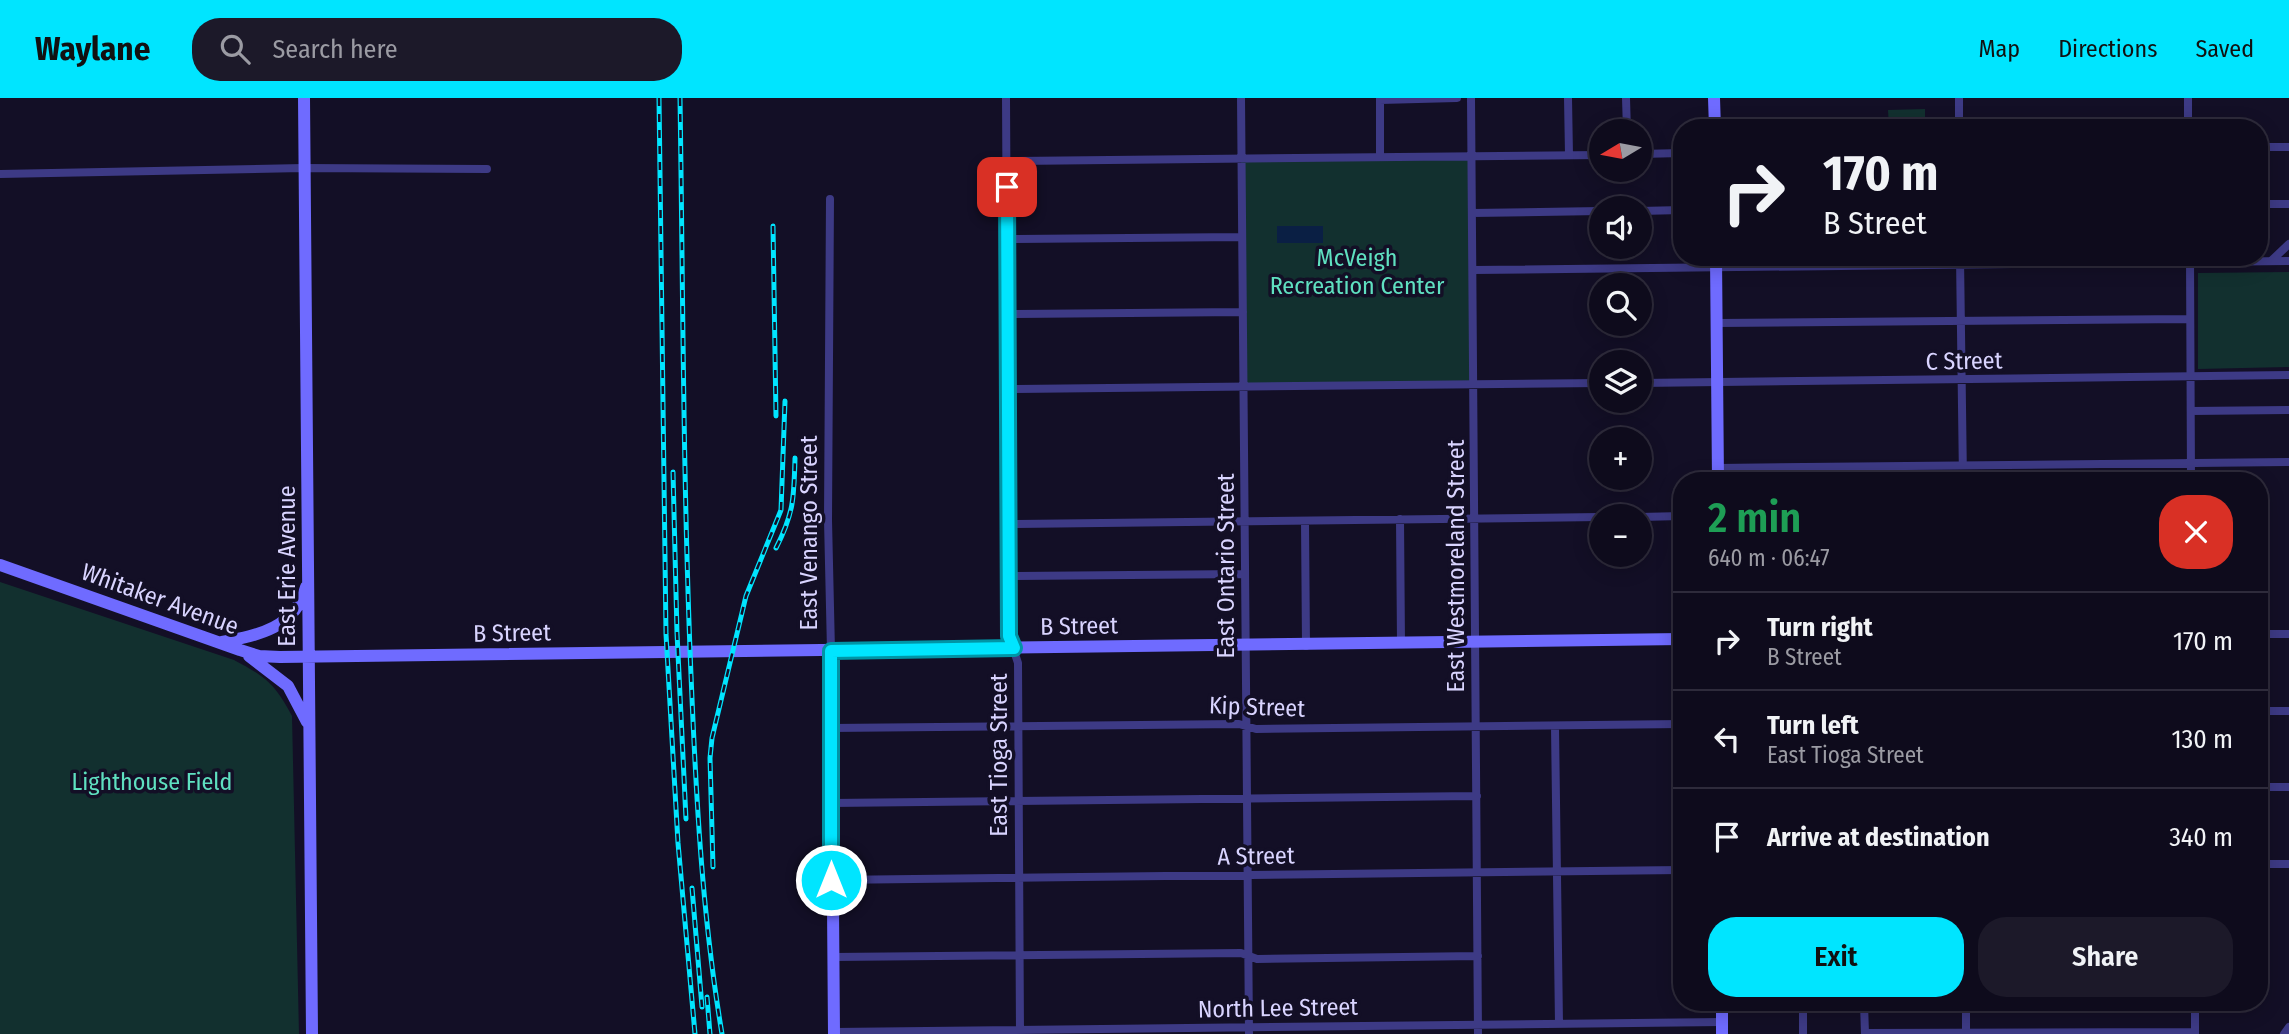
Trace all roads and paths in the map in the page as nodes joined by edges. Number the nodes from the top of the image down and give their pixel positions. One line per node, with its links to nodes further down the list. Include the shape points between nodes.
1 (304, 98): 26 (main road, East Erie Avenue)
2 (1006, 98): 25 (street, East Tioga Street)
3 (1241, 98): 24 (street, East Ontario Street)
4 (1457, 98): 11 (street)
5 (1471, 98): 22 (street, East Westmoreland Street)
6 (1568, 98): 20 (street)
7 (1626, 98): 12 (street)
8 (1714, 98): 13 (main road)
9 (1959, 98): 14 (street)
10 (2188, 98): 15 (street)
11 (1380, 99): 23 (street)
12 (1627, 119)
13 (1715, 119)
14 (1959, 119)
15 (2188, 119)
16 (2268, 147): 17 (street)
17 (2289, 147)
18 (1673, 153): 19 (street)
19 (1652, 154)
20 (1569, 155): 21 (street); 22 (street)
21 (1589, 155)
22 (1472, 156): 23 (street); 35 (street, East Westmoreland Street)
23 (1380, 157): 24 (street)
24 (1241, 158): 25 (street); 36 (street, East Ontario Street)
25 (1007, 161): 37 (street, East Tioga Street)
26 (305, 168): 27 (street); 28 (street); 79 (main road, East Erie Avenue)
27 (487, 169)
28 (0, 173)
29 (830, 199): 92 (street, East Venango Street)
30 (2268, 204): 31 (street)
31 (2289, 204)
32 (1673, 210): 34 (street)
33 (1589, 211): 35 (street)
34 (1652, 211)
35 (1472, 213): 46 (street, East Westmoreland Street)
36 (1242, 237): 37 (street); 47 (street, East Ontario Street)
37 (1008, 239): 48 (street, East Tioga Street)
38 (2289, 244): 40 (street)
39 (2268, 261): 40 (street)
40 (2271, 261): 41 (street)
41 (2289, 261)
42 (1673, 263): 46 (street)
43 (1716, 266): 51 (main road)
44 (1960, 266): 50 (street)
45 (2190, 266): 49 (street)
46 (1473, 270): 58 (street, East Westmoreland Street)
47 (1243, 312): 48 (street); 59 (street, East Ontario Street)
48 (1008, 314): 60 (street, East Tioga Street)
49 (2189, 319): 50 (street); 53 (street)
50 (1961, 321): 51 (street); 54 (street)
51 (1718, 323): 55 (main road)
52 (2289, 375): 53 (street, C Street)
53 (2190, 376): 54 (street, C Street); 62 (street)
54 (1961, 380): 55 (street, C Street); 65 (street)
55 (1718, 382): 57 (street, C Street); 66 (main road)
56 (1589, 383): 58 (street)
57 (1652, 383)
58 (1473, 385): 59 (street); 74 (street, East Westmoreland Street)
59 (1244, 387): 60 (street); 75 (street, East Ontario Street)
60 (1008, 389): 77 (street, East Tioga Street)
61 (2289, 410): 62 (street)
62 (2190, 411): 64 (street)
63 (2289, 462): 64 (street)
64 (2191, 463): 65 (street); 69 (street)
65 (1962, 466): 66 (street); 68 (street)
66 (1718, 468): 67 (main road)
67 (1718, 472)
68 (1962, 472)
69 (2191, 472)
70 (1673, 516): 72 (street)
71 (1589, 517): 74 (street)
72 (1652, 517)
73 (1400, 519): 74 (street); 76 (street); 87 (street)
74 (1475, 519): 86 (street, East Westmoreland Street)
75 (1245, 520): 76 (street); 77 (street); 80 (street, East Ontario Street)
76 (1305, 522): 89 (street)
77 (1009, 524): 81 (street, East Tioga Street)
78 (0, 565): 85 (main road, Whitaker Avenue)
79 (308, 572): 85 (main road, via 297,607 279,626 258,636); 93 (main road, East Erie Avenue)
80 (1245, 574): 81 (street); 88 (street, East Ontario Street)
81 (1009, 576): 90 (street, East Tioga Street, via 1009,636)
82 (2268, 634): 83 (street)
83 (2289, 634)
84 (1673, 639): 86 (main road, B Street)
85 (219, 642): 91 (main road, Whitaker Avenue)
86 (1476, 643): 87 (main road, B Street); 99 (street, East Westmoreland Street)
87 (1401, 644): 89 (main road, B Street)
88 (1246, 645): 89 (main road, B Street); 90 (main road, B Street); 98 (street, East Ontario Street)
89 (1306, 646)
90 (1014, 648): 92 (main road, B Street); 97 (street, East Tioga Street)
91 (240, 650): 93 (main road, Whitaker Avenue, via 259,656); 102 (main road, via 288,686)
92 (831, 651): 93 (main road, B Street); 101 (main road, East Venango Street)
93 (309, 656): 102 (main road, East Erie Avenue)
94 (2268, 711): 95 (street)
95 (2289, 711)
96 (1673, 724): 100 (street, Kip Street)
97 (1017, 726): 98 (street, Kip Street); 101 (street, Kip Street); 107 (street, East Tioga Street)
98 (1247, 726): 99 (street, Kip Street); 106 (street, East Ontario Street)
99 (1476, 727): 100 (street, Kip Street); 105 (street, East Westmoreland Street)
100 (1555, 727): 112 (street)
101 (831, 728): 108 (main road, East Venango Street)
102 (310, 738): 134 (main road, East Erie Avenue)
103 (2289, 787): 104 (street)
104 (2268, 788)
105 (1477, 796): 106 (street); 113 (street, East Westmoreland Street)
106 (1248, 798): 107 (street); 114 (street, East Ontario Street)
107 (1018, 800): 108 (street); 115 (street, East Tioga Street)
108 (831, 803): 116 (main road, East Venango Street)
109 (2268, 864): 110 (street)
110 (2289, 864)
111 (1673, 870): 112 (street, A Street)
112 (1557, 872): 113 (street, A Street); 125 (street)
113 (1478, 873): 114 (street, A Street); 118 (street, East Westmoreland Street)
114 (1248, 875): 115 (street, A Street); 120 (street, East Ontario Street)
115 (1019, 877): 116 (street, A Street); 117 (street, East Tioga Street)
116 (831, 880): 119 (main road, East Venango Street)
117 (1019, 955): 119 (street); 120 (street, via 1241,953); 130 (street, East Tioga Street)
118 (1478, 956): 120 (street); 128 (street, East Westmoreland Street)
119 (833, 957): 131 (main road, East Venango Street)
120 (1248, 957): 129 (street, East Ontario Street)
121 (1803, 1011): 135 (street)
122 (1864, 1011): 136 (street)
123 (1966, 1011): 132 (street)
124 (2195, 1011): 133 (street)
125 (1559, 1024): 127 (street, North Lee Street); 128 (street, North Lee Street)
126 (2289, 1027): 137 (street)
127 (1722, 1028)
128 (1478, 1030): 129 (street, North Lee Street)
129 (1249, 1031): 130 (street, North Lee Street)
130 (1020, 1032): 131 (street, North Lee Street)
131 (834, 1033)
132 (1966, 1033): 133 (street); 136 (street)
133 (2195, 1033)
134 (312, 1034)
135 (1803, 1034)
136 (1865, 1034)
137 (2284, 1034)

